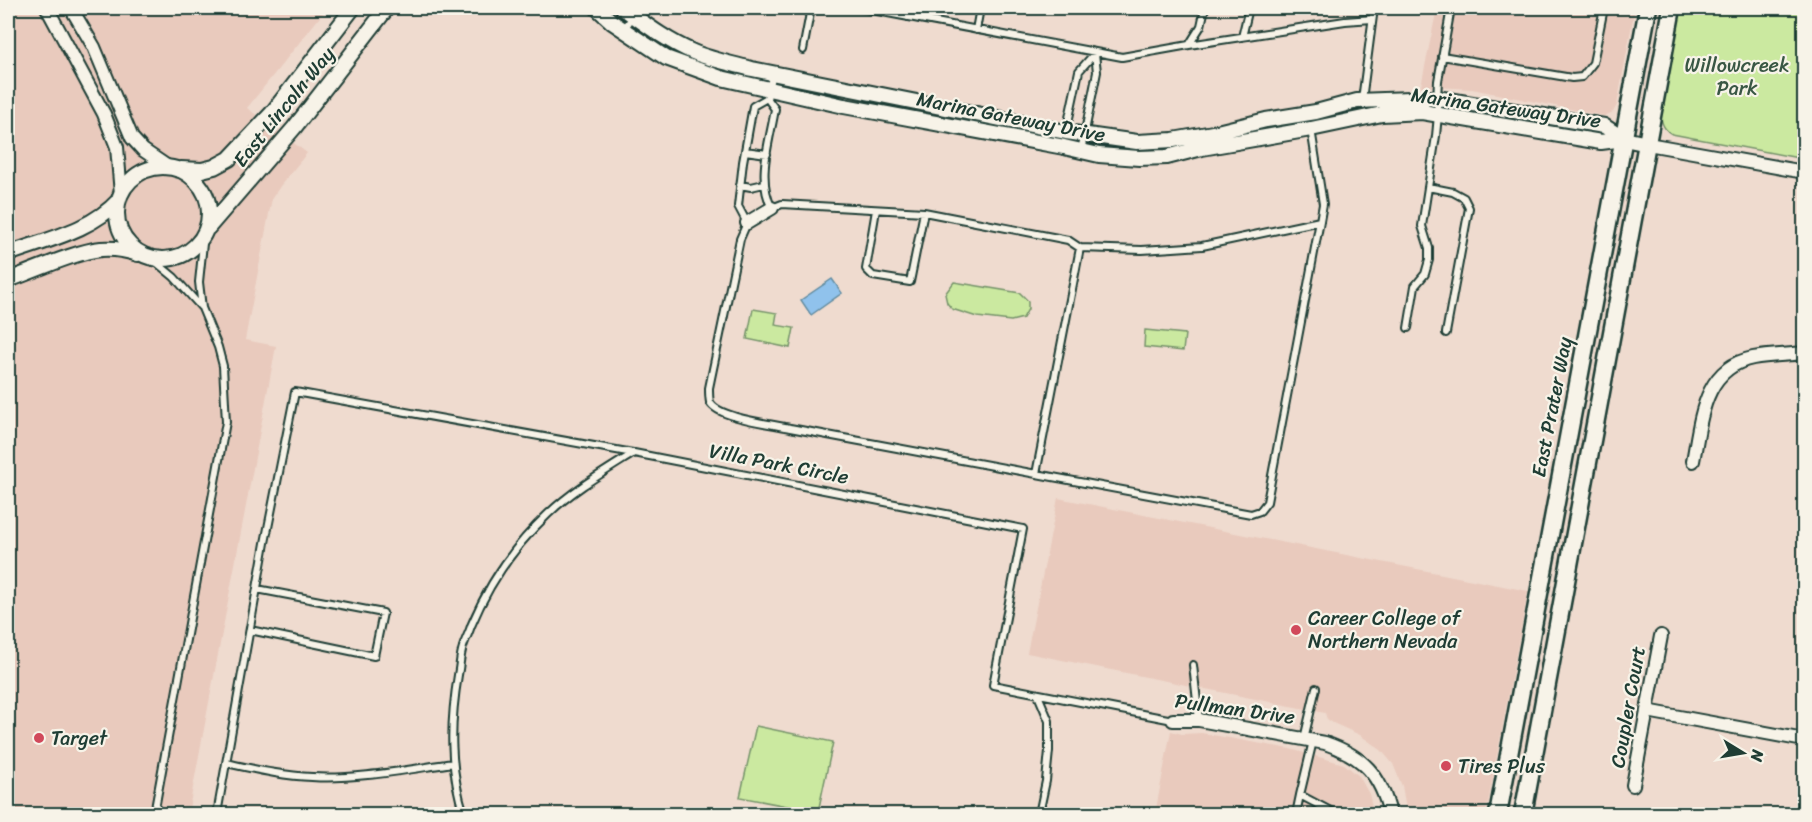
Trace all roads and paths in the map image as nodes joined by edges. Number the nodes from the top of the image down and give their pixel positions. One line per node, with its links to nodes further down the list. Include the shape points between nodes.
1 (47, 8): 46 (street, via 104,114 117,147)
2 (71, 8): 41 (street, via 94,46 132,138 143,150)
3 (353, 8): 41 (street, East Lincoln Way, via 272,113 229,159 202,170)
4 (387, 8): 52 (street, East Lincoln Way, via 294,128)
5 (597, 8): 20 (street, Marina Gateway Drive)
6 (811, 8): 24 (lane)
7 (861, 8): 18 (lane)
8 (908, 8): 18 (lane)
9 (980, 8): 21 (lane)
10 (1205, 8): 23 (lane, via 1201,26)
11 (1249, 8): 22 (lane)
12 (1374, 8): 19 (lane)
13 (1451, 8): 26 (lane)
14 (1604, 8): 26 (lane, via 1593,63 1582,77)
15 (1648, 8): 35 (main road, East Prater Way)
16 (1672, 8): 36 (main road)
17 (631, 10): 20 (lane); 27 (street, Marina Gateway Drive, via 664,37 694,53)
18 (907, 16): 21 (lane)
19 (1372, 19): 22 (lane); 30 (lane)
20 (624, 29): 28 (street, Marina Gateway Drive, via 666,58)
21 (976, 30): 25 (lane)
22 (1242, 37): 23 (lane)
23 (1189, 45): 25 (lane, via 1122,57)
24 (802, 50)
25 (1095, 52): 33 (lane, via 1079,71); 34 (lane, via 1097,72)
26 (1442, 56): 29 (lane)
27 (773, 73): 28 (lane); 33 (street, Marina Gateway Drive)
28 (768, 94): 37 (street, Marina Gateway Drive); 38 (lane, via 753,106); 40 (lane, via 775,109)
29 (1437, 98): 30 (street, Marina Gateway Drive); 31 (lane); 35 (street, Marina Gateway Drive, via 1604,126)
30 (1362, 101): 34 (street, Marina Gateway Drive, via 1173,140 1137,142)
31 (1438, 115): 32 (street, Marina Gateway Drive, via 1382,114); 35 (street, Marina Gateway Drive, via 1601,142); 45 (lane)
32 (1311, 129): 39 (street, Marina Gateway Drive, via 1167,157 1109,156); 50 (lane, via 1323,204)
33 (1066, 132): 34 (street, Marina Gateway Drive); 37 (lane)
34 (1084, 135): 39 (lane)
35 (1624, 139): 36 (street); 86 (main road, East Prater Way)
36 (1648, 144): 42 (street); 87 (main road)
37 (1064, 147): 39 (street, Marina Gateway Drive)
38 (745, 151): 40 (lane); 44 (lane)
39 (1081, 151)
40 (767, 154): 43 (lane)
41 (173, 168): 46 (street, via 143,171 129,182); 52 (street, via 194,179 205,193 209,209)
42 (1804, 172)
43 (764, 184): 44 (lane); 47 (lane)
44 (740, 185): 51 (lane, via 738,206)
45 (1428, 187): 58 (lane, via 1422,226 1429,260 1425,274 1415,286); 59 (lane, via 1453,192 1464,198 1469,208)
46 (120, 197): 54 (street, via 109,211 75,230); 55 (street, via 117,221 121,231 134,249)
47 (772, 208): 48 (lane, via 782,204); 51 (street)
48 (876, 210): 49 (lane); 49 (lane, via 866,269 873,276 910,282)
49 (924, 212): 53 (lane, via 1068,240)
50 (1320, 221): 53 (lane, via 1202,246 1142,250); 63 (lane, via 1267,502 1260,511 1251,514)
51 (747, 223): 63 (lane, via 740,239 709,388 710,401 716,409 790,428)
52 (206, 231): 55 (street, via 193,248 178,257 160,260); 57 (lane, via 199,282)
53 (1080, 248): 63 (lane)
54 (8, 254)
55 (147, 256): 56 (street, via 101,249); 57 (lane, via 174,277)
56 (8, 280)
57 (202, 308): 79 (lane, via 223,366 226,422)
58 (1408, 328)
59 (1446, 333)
60 (1804, 353): 62 (street, via 1752,358 1725,372 1707,395)
61 (634, 453): 64 (lane, via 294,392); 69 (lane, Villa Park Circle, via 1023,529 993,685); 76 (lane, via 550,512 509,557 492,583 463,647 452,713)
62 (1693, 461)
63 (1036, 474)
64 (257, 590): 65 (lane); 65 (lane, via 383,613 374,656)
65 (250, 630): 75 (lane)
66 (1661, 636): 70 (street, Coupler Court)
67 (1193, 665): 72 (lane)
68 (1316, 688): 73 (lane)
69 (1038, 695): 71 (lane, Pullman Drive); 82 (lane, via 1049,721 1046,781)
70 (1647, 711): 74 (street); 77 (street, Coupler Court)
71 (1173, 720): 72 (street, Pullman Drive)
72 (1199, 720): 73 (street, Pullman Drive)
73 (1308, 740): 78 (lane); 85 (street, Pullman Drive, via 1341,748 1368,767 1382,789)
74 (1804, 740)
75 (226, 763): 76 (lane, via 314,777); 80 (lane)
76 (453, 763): 81 (lane)
77 (1633, 785)
78 (1300, 795): 83 (lane); 84 (lane)
79 (154, 814)
80 (217, 814)
81 (464, 814)
82 (1039, 814)
83 (1296, 814)
84 (1336, 814)
85 (1390, 814)
86 (1498, 814)
87 (1523, 814)

